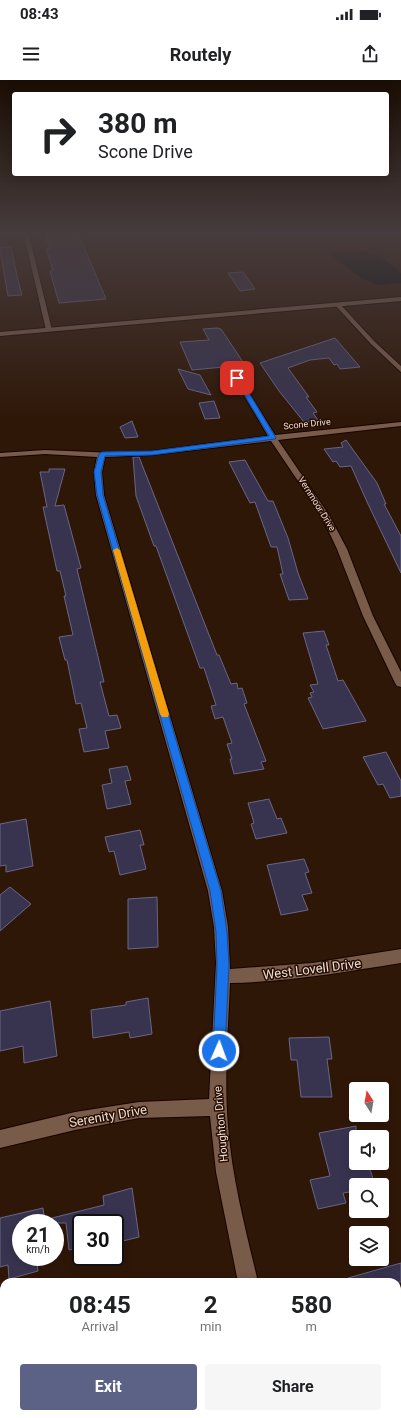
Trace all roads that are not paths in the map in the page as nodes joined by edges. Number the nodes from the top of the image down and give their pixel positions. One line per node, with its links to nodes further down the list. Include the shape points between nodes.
1 (40, 293): 4 (street)
2 (401, 299): 3 (street)
3 (337, 304): 4 (street); 6 (street)
4 (49, 330): 5 (street)
5 (0, 334)
6 (401, 370)
7 (237, 378): 9 (street, Vernmoor Drive)
8 (401, 424): 9 (street, Scone Drive)
9 (273, 438): 11 (street, Scone Drive, via 152,453); 12 (street, Vernmoor Drive, via 326,515 368,616)
10 (0, 454): 11 (street, Scone Drive)
11 (102, 454): 14 (street, Houghton Drive, via 98,472 100,495 213,879 221,932)
12 (401, 683)
13 (401, 956): 14 (street, West Lovell Drive, via 296,973)
14 (222, 976): 15 (street, Houghton Drive)
15 (218, 1107): 16 (street, Serenity Drive, via 139,1110 75,1121); 17 (street, Houghton Drive, via 226,1172)
16 (0, 1139)
17 (247, 1278)

